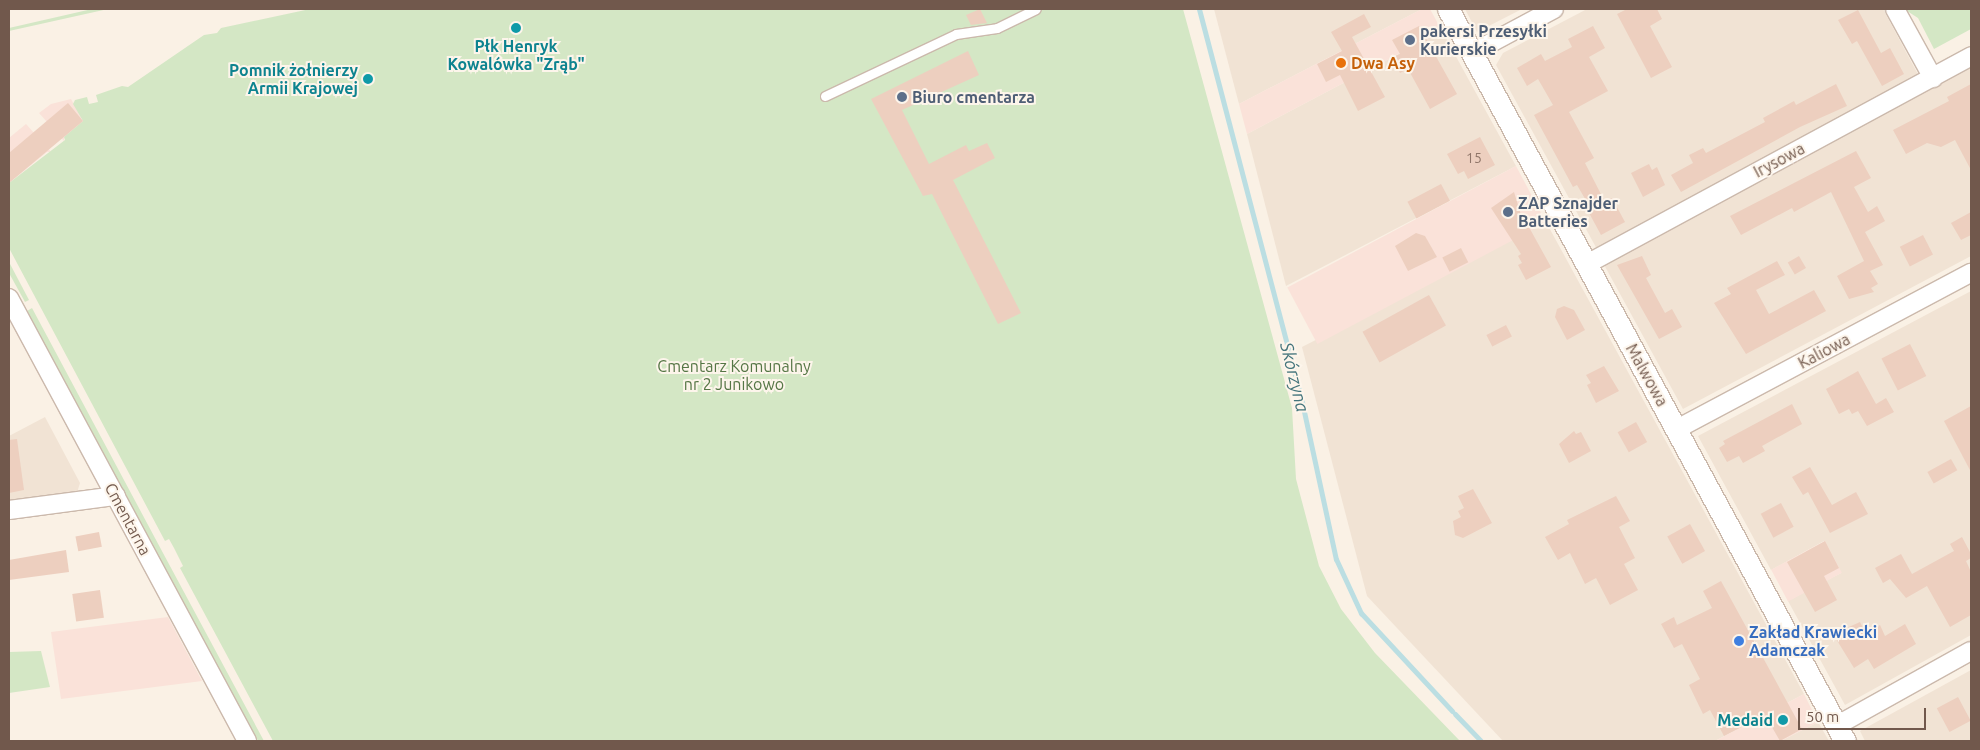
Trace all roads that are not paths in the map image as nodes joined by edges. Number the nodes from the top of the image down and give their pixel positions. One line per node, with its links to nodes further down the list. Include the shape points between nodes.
1 (1036, 9): 8 (lane, via 997,28 956,34)
2 (1448, 9): 5 (street, Malwowa)
3 (1554, 9): 5 (street)
4 (1895, 9): 7 (street)
5 (1472, 53): 9 (street, Malwowa)
6 (1971, 56): 7 (street, Irysowa)
7 (1933, 78): 9 (street, Irysowa)
8 (825, 96)
9 (1587, 264): 12 (street, Malwowa)
10 (1971, 274): 12 (street, Kaliowa)
11 (9, 298): 13 (street, Cmentarna)
12 (1677, 429): 16 (street, Malwowa)
13 (116, 496): 14 (street); 17 (street, Cmentarna)
14 (9, 510)
15 (1971, 651): 16 (street)
16 (1841, 734)
17 (247, 741)

